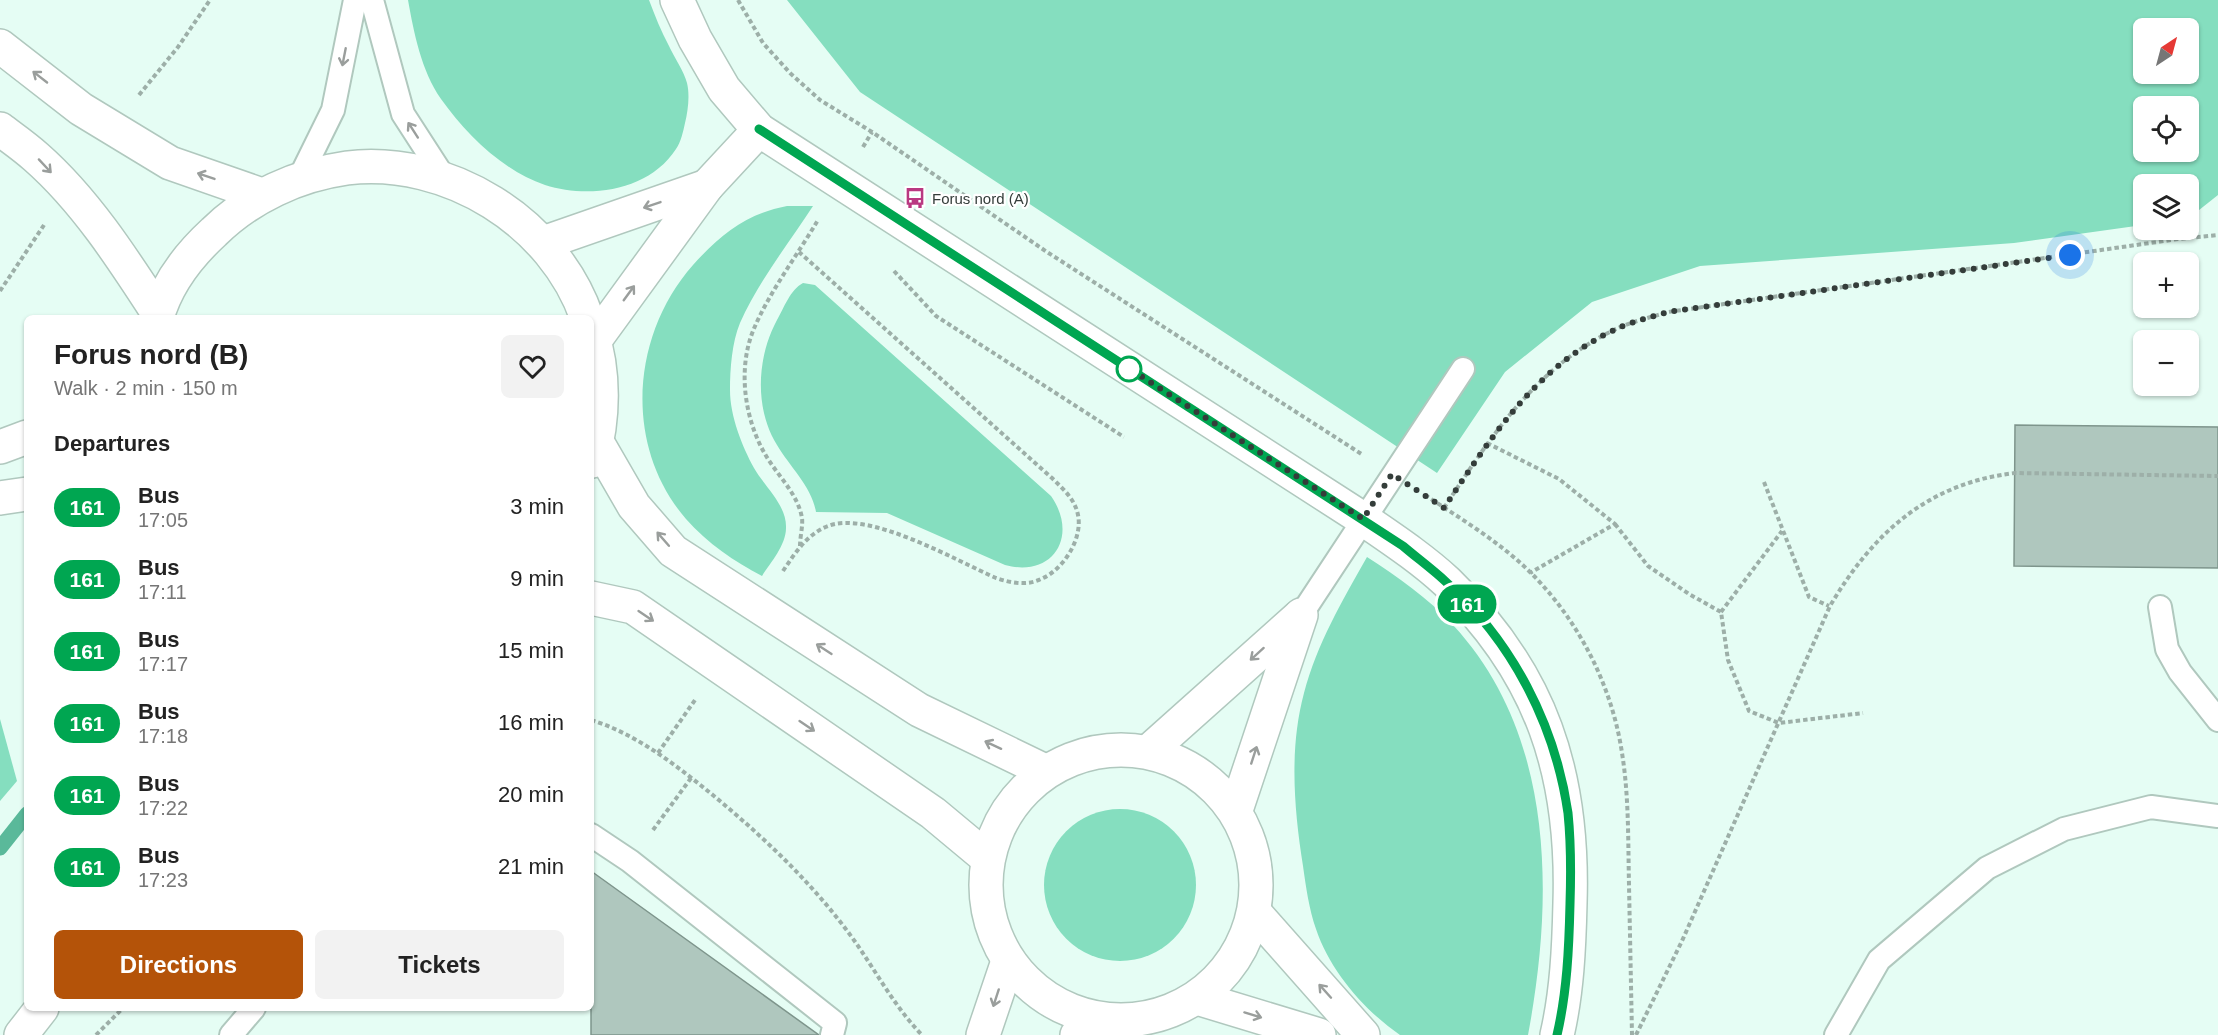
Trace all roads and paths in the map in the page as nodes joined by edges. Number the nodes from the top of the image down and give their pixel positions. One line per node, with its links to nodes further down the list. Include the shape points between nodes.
1 (210, 0): 7 (path)
2 (355, 0): 10 (lane, one-way to 10, via 333,110)
3 (372, 0): 11 (lane, one-way to 3, via 403,114)
4 (677, 0): 9 (street, via 724,89)
5 (738, 0): 32 (path, via 763,43 820,100)
6 (0, 46): 13 (street, one-way to 6, via 170,163 81,109)
7 (133, 102)
8 (0, 129): 21 (street, one-way to 21, via 38,158 82,206 119,254)
9 (759, 129): 12 (street); 37 (street)
10 (299, 179): 11 (street, via 348,168 397,168); 13 (street)
11 (445, 179): 17 (street, via 481,195)
12 (707, 186): 17 (street, one-way to 17); 24 (street, one-way to 12)
13 (262, 195): 22 (street, via 228,218 200,245 176,277)
14 (821, 216): 18 (path)
15 (44, 224): 20 (path)
16 (2218, 236): 29 (path, via 1668,312 1612,331 1562,363 1528,392)
17 (543, 243): 23 (street, via 566,272)
18 (799, 252): 40 (path, via 753,331 745,362 745,395 766,457 792,493 802,518); 40 (path, via 1052,477 1070,496 1078,516 1077,537 1066,558 1040,580 1015,584 877,526 854,522 829,525)
19 (887, 263): 27 (path, via 936,316)
20 (0, 291)
21 (156, 315)
22 (157, 315)
23 (585, 315)
24 (594, 325)
25 (594, 344): 31 (street, via 601,408)
26 (1462, 369): 32 (lane)
27 (1124, 437)
28 (24, 438): 30 (street)
29 (1487, 443): 32 (path, via 1444,508); 38 (path, via 1559,479)
30 (0, 447)
31 (594, 453): 55 (street, one-way to 31, via 919,710 673,551)
32 (1392, 474): 37 (lane)
33 (2218, 476): 44 (path, via 2015,473 1970,483 1942,494 1892,526 1849,573)
34 (1764, 482): 39 (path)
35 (24, 494): 36 (street)
36 (0, 498)
37 (1363, 519): 47 (lane); 77 (street, via 1403,546 1478,615 1509,655 1537,704 1553,748 1568,813 1569,943)
38 (1615, 524): 42 (path); 46 (path, via 1648,566)
39 (1782, 531): 44 (path, via 1809,597); 46 (path)
40 (800, 546): 41 (path)
41 (782, 572)
42 (1530, 573)
43 (594, 599): 60 (street, one-way to 60, via 633,607 933,813)
44 (1830, 606): 52 (path)
45 (2160, 607): 50 (lane, via 2167,648 2180,672)
46 (1721, 612): 52 (path, via 1728,660 1749,711)
47 (1301, 615): 53 (street, one-way to 53); 57 (street, one-way to 47)
48 (696, 698): 54 (path)
49 (1863, 712): 52 (path)
50 (2218, 720)
51 (594, 721): 54 (path)
52 (1779, 723): 78 (path)
53 (1149, 751): 55 (street, via 1095,751); 57 (street, via 1198,772)
54 (658, 753): 56 (path)
55 (1046, 771): 60 (street, via 1007,809)
56 (691, 778): 61 (path); 73 (path, via 770,844 808,883 846,928 900,1011)
57 (1236, 810): 62 (street, via 1256,860)
58 (2218, 816): 79 (lane, via 2151,807 2064,829 1987,868 1880,960)
59 (594, 837): 61 (lane)
60 (987, 858): 63 (street, via 987,911)
61 (630, 861): 72 (lane, via 835,1023)
62 (1255, 913): 64 (street, via 1234,962); 76 (street, one-way to 62)
63 (1008, 961): 68 (street, via 1046,999); 74 (street, one-way to 74)
64 (1197, 999): 68 (street, via 1148,1019); 75 (street, one-way to 75)
65 (40, 1011): 69 (street)
66 (120, 1011): 70 (path)
67 (251, 1011): 71 (lane)
68 (1086, 1027)
69 (21, 1035)
70 (96, 1035)
71 (231, 1035)
72 (832, 1035)
73 (922, 1035)
74 (983, 1035)
75 (1319, 1035)
76 (1364, 1035)
77 (1557, 1035)
78 (1636, 1035)
79 (1836, 1035)

